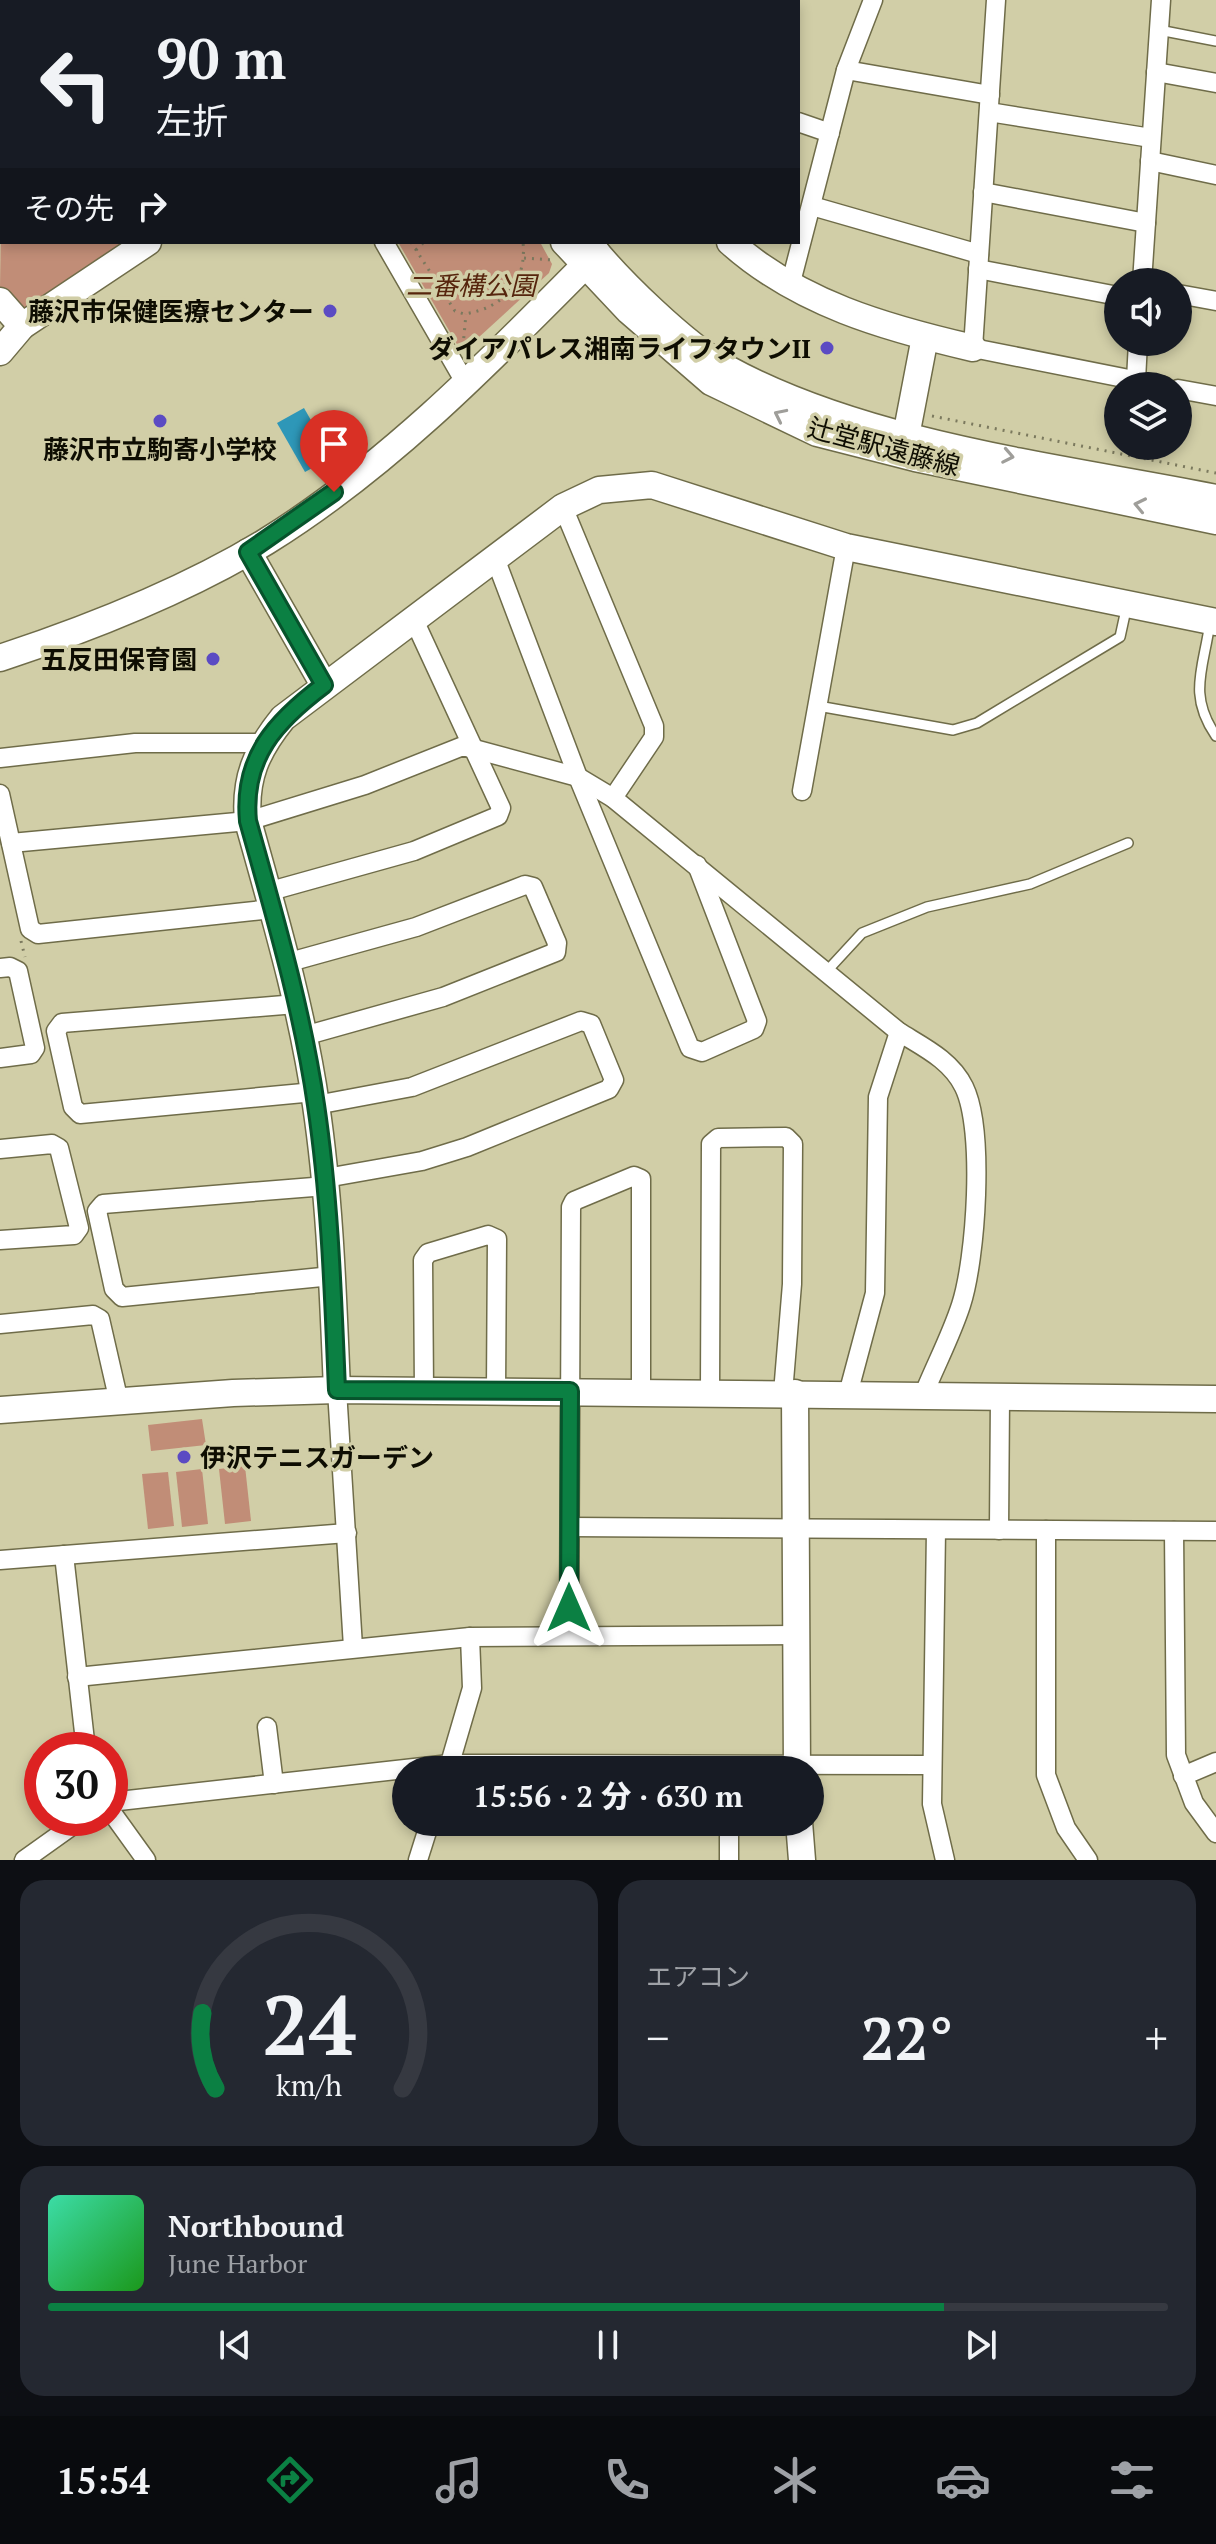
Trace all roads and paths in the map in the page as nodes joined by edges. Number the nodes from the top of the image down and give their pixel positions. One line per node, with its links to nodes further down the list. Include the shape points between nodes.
1 (873, 0): 6 (street)
2 (996, 0): 9 (street)
3 (1161, 0): 4 (street)
4 (1159, 30): 5 (lane); 7 (street)
5 (1216, 41)
6 (846, 70): 9 (street); 11 (street)
7 (1156, 72): 8 (street); 12 (street)
8 (1216, 83)
9 (989, 103): 12 (street); 15 (street)
10 (800, 123): 11 (street)
11 (830, 133): 16 (street)
12 (1151, 138): 13 (street)
13 (1150, 161): 14 (street); 17 (street)
14 (1216, 175)
15 (983, 192): 17 (street); 28 (street)
16 (812, 206): 28 (street); 30 (street)
17 (1146, 223): 29 (street)
18 (145, 244): 36 (street)
19 (385, 244): 42 (street)
20 (412, 244): 24 (path)
21 (422, 244): 24 (path)
22 (523, 244): 27 (path)
23 (733, 244): 30 (street)
24 (416, 251): 35 (path, via 455,311)
25 (560, 251): 26 (street, 辻堂駅遠藤線); 27 (path)
26 (589, 254): 42 (street); 46 (street, 辻堂駅遠藤線, via 725,367 817,409); 50 (street, 辻堂駅遠藤線, one-way to 26, via 817,433 711,382)
27 (524, 258): 35 (path, via 517,284 492,304)
28 (979, 262): 31 (street); 38 (street)
29 (1143, 268)
30 (790, 286): 37 (street, via 863,319)
31 (1104, 293)
32 (1192, 297): 34 (street)
33 (0, 301): 36 (street)
34 (1216, 301)
35 (466, 314): 40 (path)
36 (22, 326): 39 (street)
37 (925, 337): 38 (street); 46 (street)
38 (973, 348): 41 (street)
39 (0, 352)
40 (463, 353)
41 (1104, 374)
42 (466, 384): 52 (street, via 356,477)
43 (1192, 392): 44 (street)
44 (1216, 396)
45 (931, 415): 47 (path)
46 (906, 436): 48 (street, 辻堂駅遠藤線, one-way to 48)
47 (1216, 473)
48 (1216, 498)
49 (563, 507): 51 (street, via 599,490 652,485); 53 (street); 67 (street, via 654,726 654,737)
50 (1216, 521)
51 (846, 547): 54 (street); 59 (street)
52 (248, 552): 57 (street, via 84,630); 58 (street)
53 (495, 558): 55 (street); 64 (street)
54 (1127, 605): 56 (street); 59 (lane, via 1120,637 977,723 953,730)
55 (414, 620): 58 (street); 62 (street)
56 (1213, 621): 60 (lane, via 1197,698)
57 (0, 658)
58 (324, 685): 61 (street)
59 (818, 706): 65 (street)
60 (1216, 736)
61 (262, 743): 63 (street, via 135,743); 68 (street, via 250,774)
62 (476, 748): 64 (street); 68 (street, via 463,746 365,785); 72 (street, via 501,808 498,816)
63 (0, 758)
64 (578, 777): 67 (street); 71 (street, via 690,1048 702,1052 754,1029 757,1021)
65 (802, 791)
66 (0, 794): 69 (street)
67 (613, 798): 71 (street)
68 (248, 821): 69 (street); 72 (street)
69 (11, 843): 72 (street, via 30,929 38,934)
70 (1128, 843): 77 (lane, via 1030,884 927,907 862,933)
71 (697, 865): 77 (street)
72 (270, 900): 75 (street)
73 (19, 935): 74 (path)
74 (26, 963)
75 (286, 963): 78 (street); 80 (street, via 416,927 525,885 533,887 557,943 556,952 443,997)
76 (0, 968): 81 (street, via 18,971 35,1048 31,1054)
77 (826, 972): 79 (street)
78 (296, 1004): 80 (street); 82 (street, via 62,1023 56,1031 73,1107 80,1114)
79 (899, 1032): 95 (street, via 878,1097 875,1293); 96 (street, via 941,1058 963,1084 973,1112 975,1197 962,1304)
80 (304, 1036): 82 (street)
81 (0, 1058)
82 (315, 1099): 84 (street); 84 (street, via 412,1087 581,1021 591,1024 614,1080 609,1089 467,1147)
83 (0, 1149): 85 (street, via 52,1144 59,1148 79,1228 74,1235)
84 (326, 1182): 86 (street); 86 (street, via 103,1204 97,1211 114,1289 122,1297)
85 (0, 1240)
86 (332, 1276): 88 (street)
87 (0, 1324): 99 (street, via 93,1315 100,1319)
88 (337, 1390): 90 (street); 99 (street); 108 (street)
89 (496, 1390): 90 (street); 90 (street, via 497,1239 488,1235 428,1253 423,1260); 91 (street)
90 (424, 1391)
91 (570, 1391): 92 (street); 92 (street, via 571,1207 574,1201 634,1176 641,1179); 101 (street)
92 (641, 1391): 93 (street)
93 (710, 1392): 94 (street); 94 (street, via 711,1144 718,1138 786,1137 793,1144)
94 (789, 1393): 95 (street); 102 (street)
95 (848, 1394): 96 (street)
96 (923, 1396): 97 (street)
97 (1000, 1397): 98 (street); 104 (street)
98 (1216, 1399)
99 (119, 1402): 100 (street)
100 (0, 1410)
101 (570, 1527): 102 (street); 111 (street)
102 (796, 1529): 103 (street); 112 (street)
103 (936, 1530): 104 (street); 121 (street)
104 (999, 1530): 105 (street)
105 (1046, 1530): 106 (street); 139 (street, via 1046,1775 1066,1828)
106 (1174, 1531): 107 (street); 124 (street, via 1174,1736)
107 (1216, 1531)
108 (347, 1533): 109 (street); 114 (street)
109 (64, 1555): 110 (street); 115 (street)
110 (0, 1560)
111 (569, 1634): 112 (street); 113 (street)
112 (797, 1635): 119 (street)
113 (470, 1637): 114 (street); 118 (street, via 472,1688)
114 (353, 1647): 115 (street)
115 (77, 1677): 117 (street)
116 (267, 1727): 125 (street)
117 (84, 1732)
118 (452, 1756)
119 (797, 1756)
120 (1216, 1762): 124 (street)
121 (932, 1765): 122 (street); 138 (street, via 935,1828)
122 (824, 1767)
123 (392, 1773): 125 (street)
124 (1183, 1776): 127 (street, via 1194,1803)
125 (274, 1784): 126 (street)
126 (128, 1800)
127 (1216, 1833)
128 (128, 1835): 134 (street)
129 (58, 1836): 133 (street)
130 (426, 1836): 135 (street)
131 (729, 1836): 136 (street)
132 (800, 1836): 137 (street)
133 (24, 1860)
134 (146, 1860)
135 (418, 1860)
136 (729, 1860)
137 (802, 1860)
138 (945, 1860)
139 (1088, 1860)

